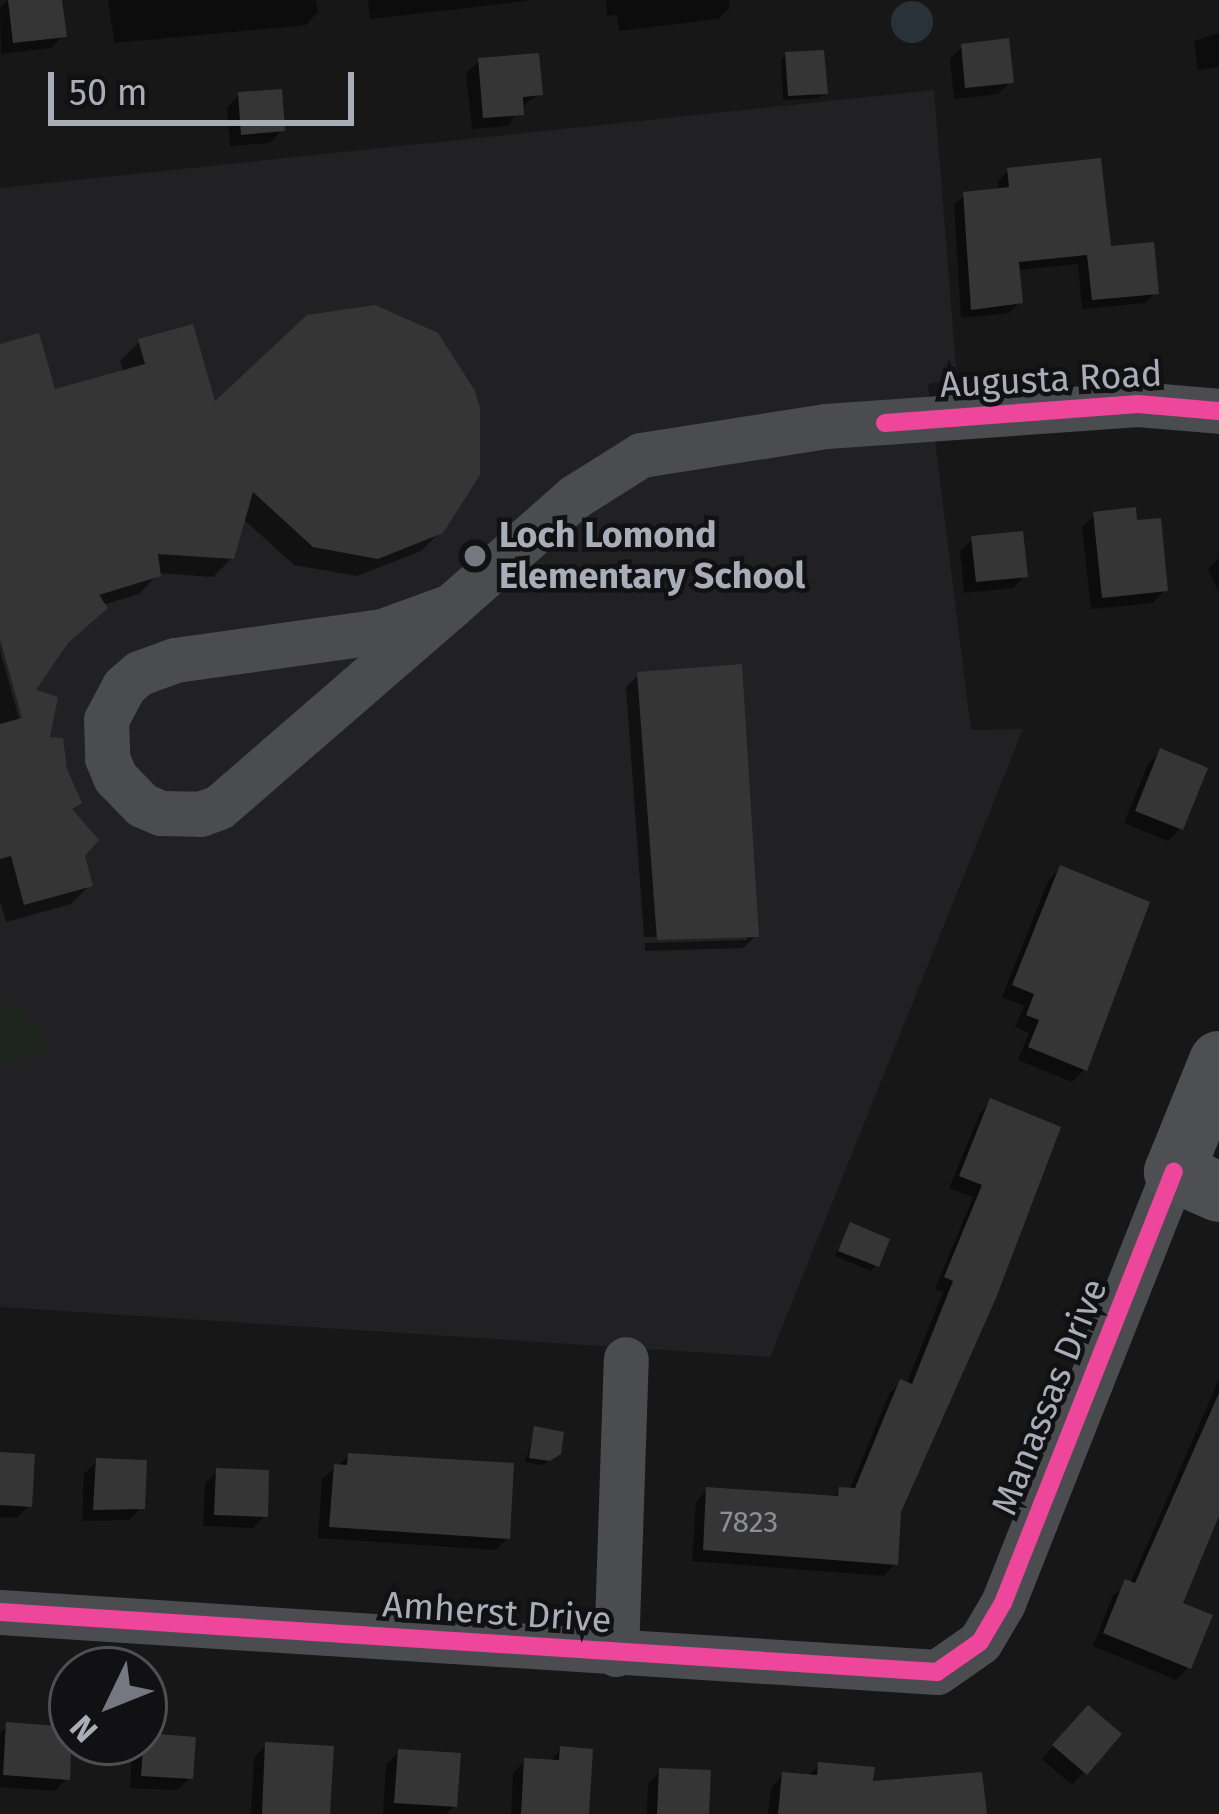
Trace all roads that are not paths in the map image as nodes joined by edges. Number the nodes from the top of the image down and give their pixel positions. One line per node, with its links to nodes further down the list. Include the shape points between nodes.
1 (1219, 411): 2 (street, Augusta Road, via 1138,404 826,425 641,455 574,497)
2 (451, 606): 2 (street, Augusta Road, via 382,631 176,660 139,673 106,720 115,776 160,813 210,812)
3 (1219, 1060): 4 (main road, Manassas Drive)
4 (1197, 1182): 7 (street, Manassas Drive)
5 (626, 1359): 8 (street)
6 (0, 1612): 8 (street, Amherst Drive)
7 (980, 1642): 8 (street, Amherst Drive, via 951,1666 921,1674)
8 (616, 1654)

